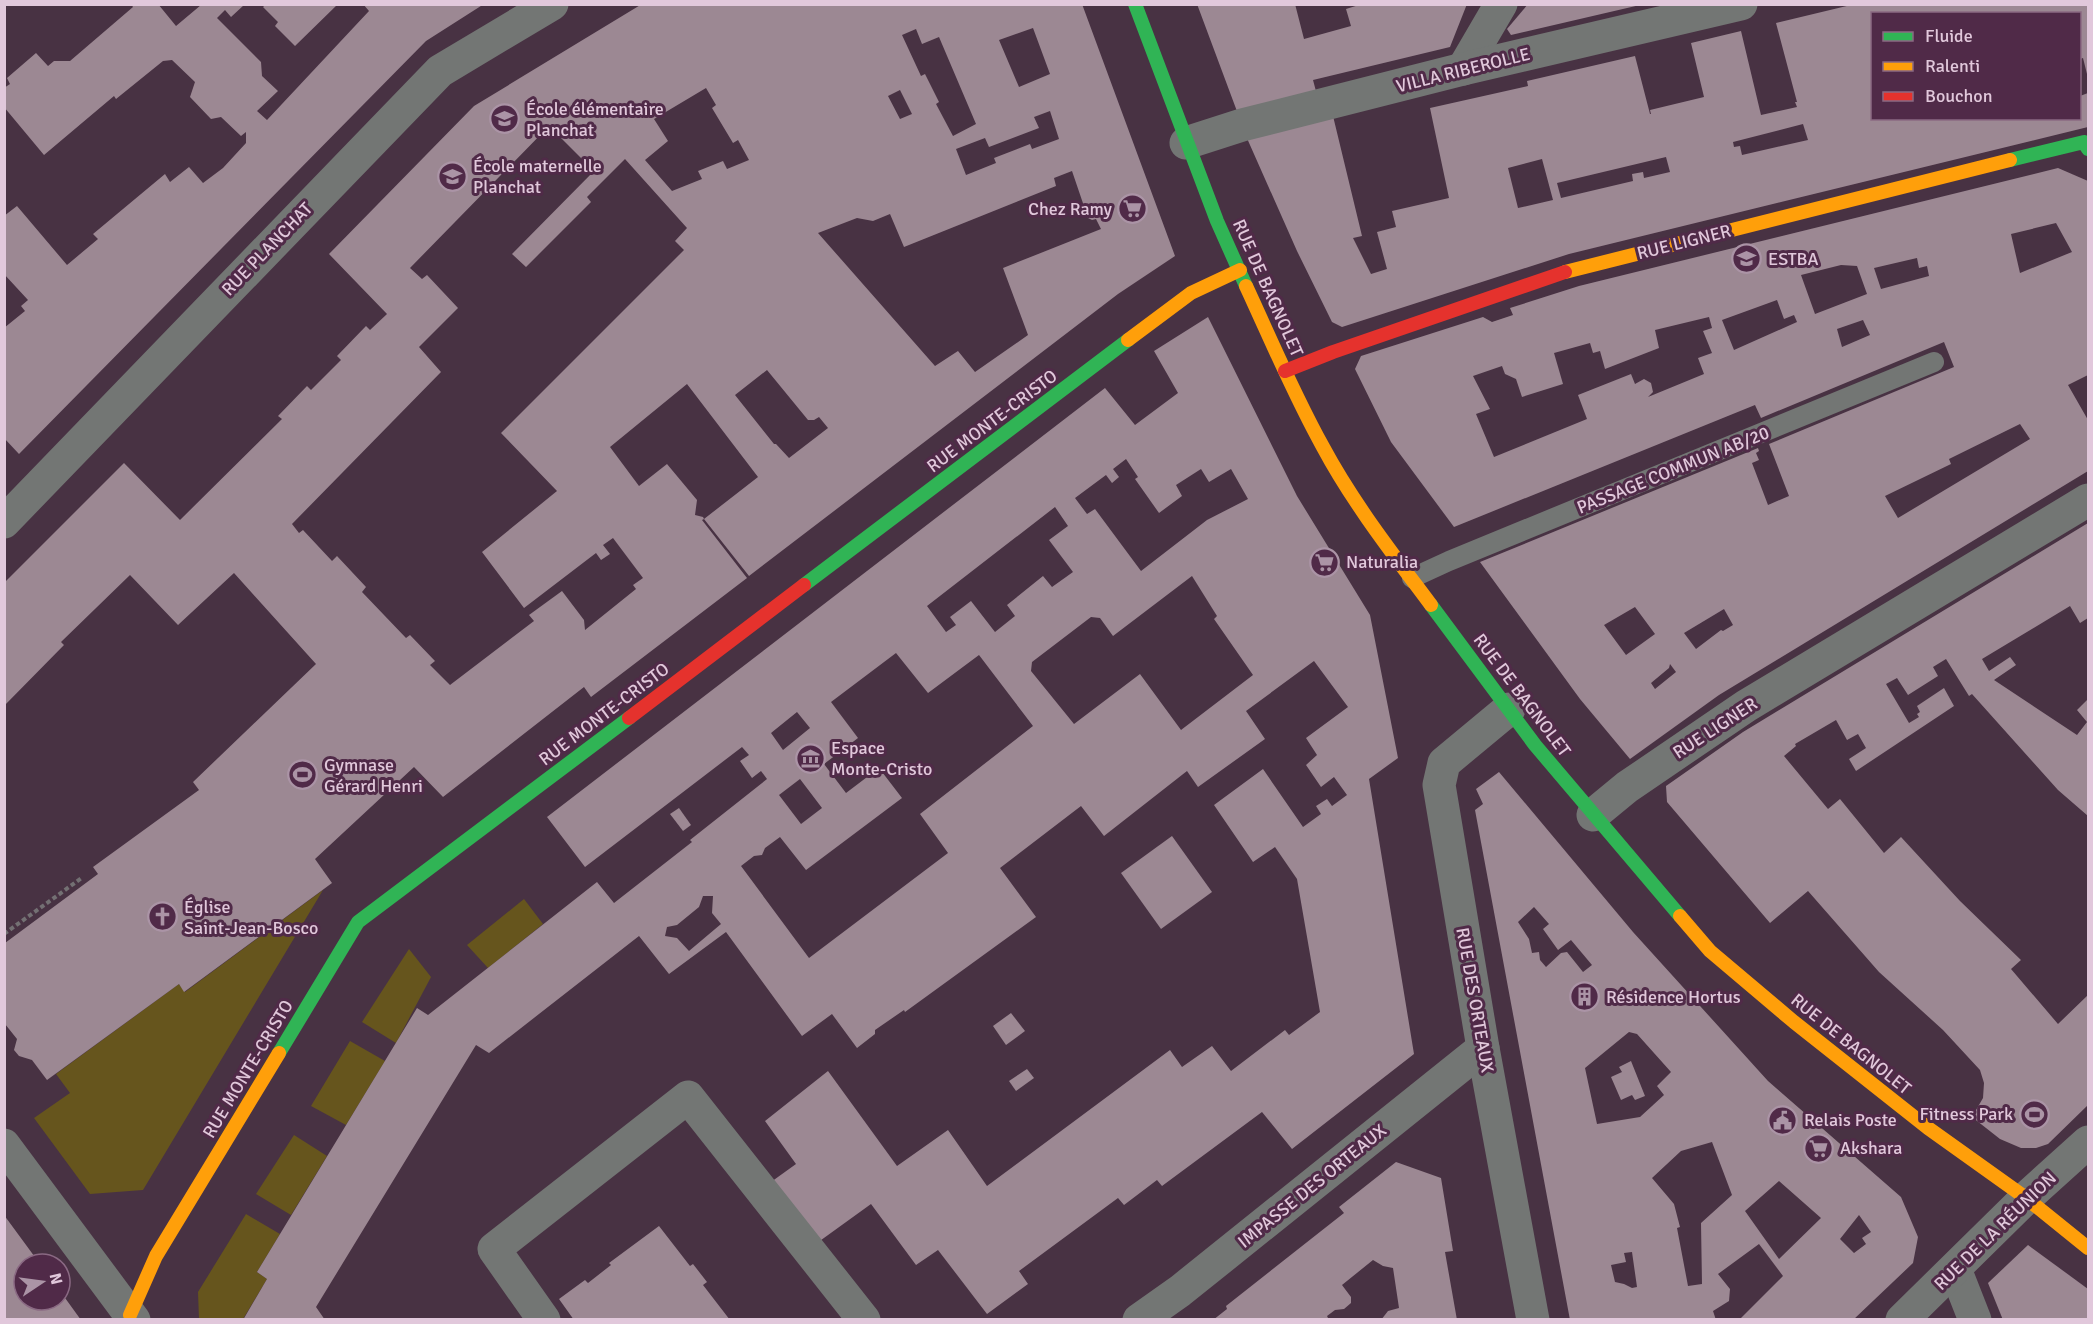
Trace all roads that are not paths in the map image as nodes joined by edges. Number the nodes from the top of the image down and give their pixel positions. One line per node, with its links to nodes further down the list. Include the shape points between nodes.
1 (552, 4): 12 (street, RUE PLANCHAT, via 440,70)
2 (1135, 4): 6 (street, RUE DE BAGNOLET)
3 (1501, 4): 5 (street)
4 (1741, 4): 5 (street, VILLA RIBEROLLE)
5 (1463, 69): 6 (street, VILLA RIBEROLLE)
6 (1186, 143): 8 (street, RUE DE BAGNOLET)
7 (2088, 149): 10 (street, RUE LIGNER, via 2084,142 1570,270)
8 (1239, 270): 10 (street, RUE DE BAGNOLET); 22 (street, RUE MONTE-CRISTO, via 1191,293 358,922 156,1256)
9 (1934, 362): 13 (lane, PASSAGE COMMUN AB/20)
10 (1285, 371): 13 (street, RUE DE BAGNOLET, via 1323,448 1361,510)
11 (2088, 500): 15 (street, RUE LIGNER, via 1746,706 1627,787)
12 (4, 522)
13 (1412, 579): 14 (street, RUE DE BAGNOLET)
14 (1509, 709): 15 (street, RUE DE BAGNOLET); 16 (street, RUE DES ORTEAUX, via 1444,763 1439,785)
15 (1593, 815): 19 (street, RUE DE BAGNOLET, via 1710,951 1928,1128)
16 (1483, 1048): 25 (street, IMPASSE DES ORTEAUX, via 1180,1292); 26 (street, RUE DES ORTEAUX)
17 (2088, 1142): 19 (street, RUE DE LA RÉUNION)
18 (4, 1145): 22 (street)
19 (2026, 1198): 20 (street, RUE DE BAGNOLET); 21 (street, RUE DE LA RÉUNION)
20 (2088, 1248)
21 (1955, 1269): 27 (street, RUE DE LA RÉUNION); 28 (street)
22 (130, 1318)
23 (544, 1320): 24 (street, via 494,1249 688,1097)
24 (864, 1320)
25 (1139, 1320)
26 (1533, 1320)
27 (1902, 1320)
28 (1975, 1320)

